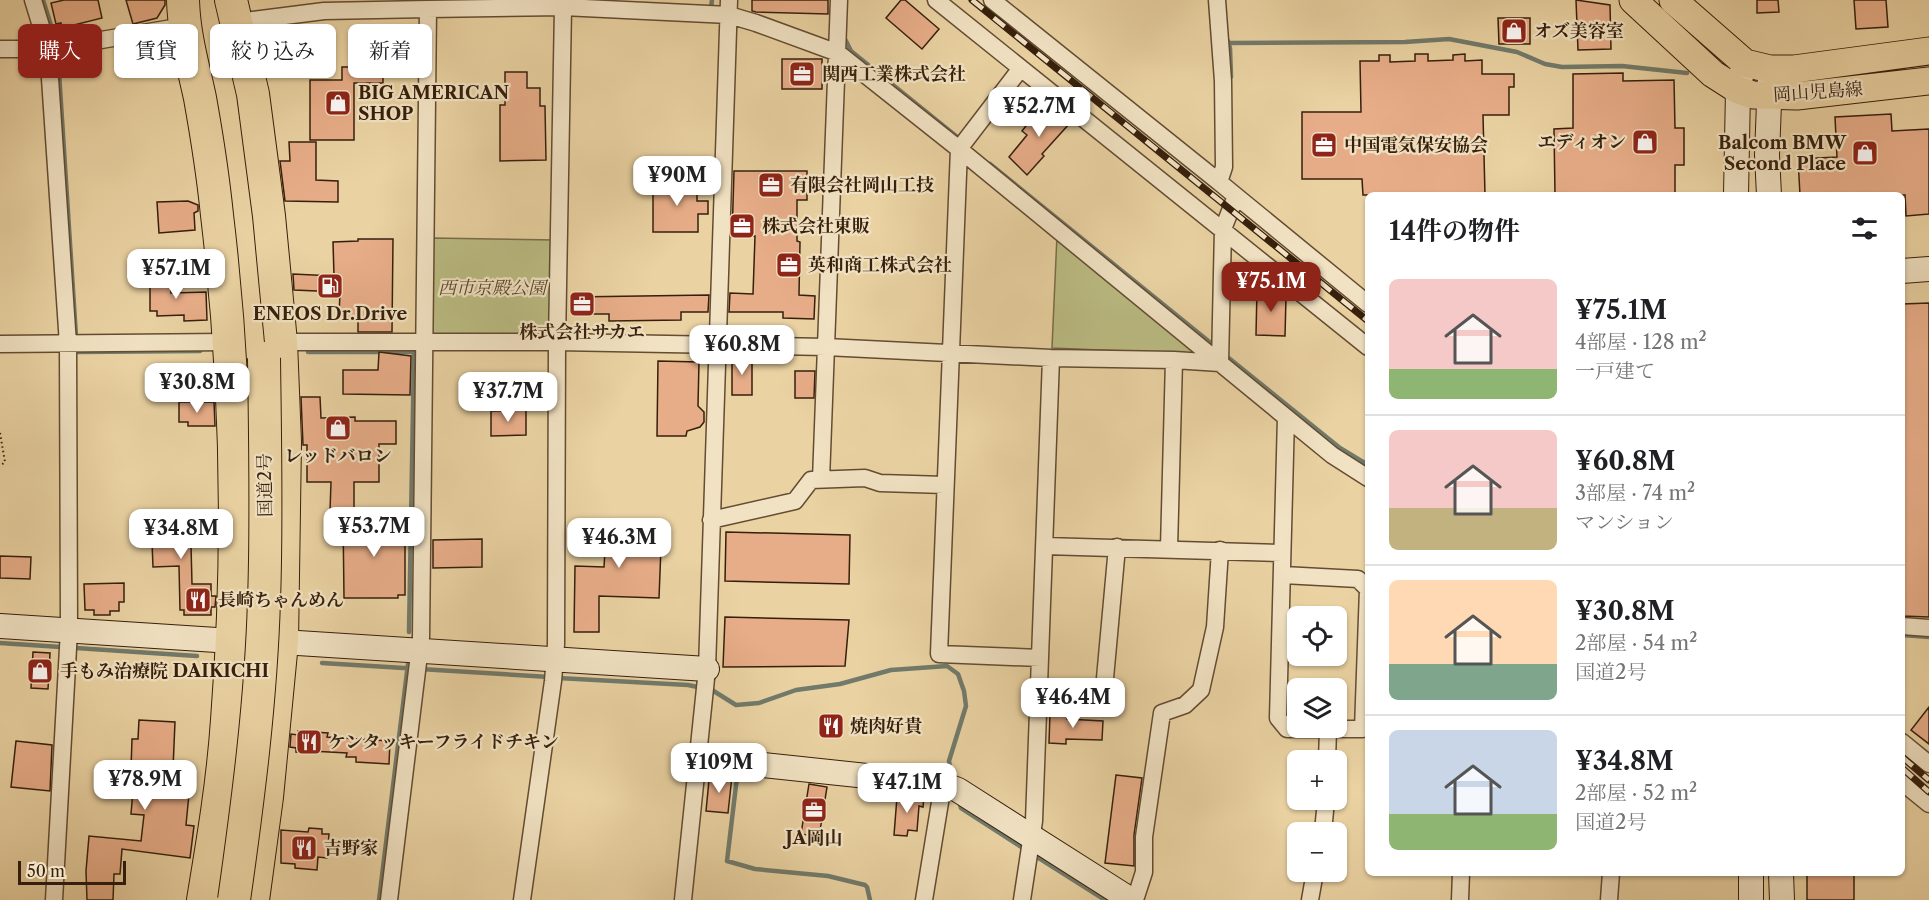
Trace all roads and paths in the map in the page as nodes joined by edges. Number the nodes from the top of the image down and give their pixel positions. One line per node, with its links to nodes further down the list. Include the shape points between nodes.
1 (33, 0): 16 (street)
2 (215, 0): 44 (highway, 国道2号, via 253,216)
3 (839, 0): 21 (street)
4 (936, 0): 23 (street)
5 (992, 0): 29 (street)
6 (1217, 0): 29 (street, via 1224,167)
7 (1633, 0): 26 (main road, 岡山児島線, via 1713,74)
8 (1673, 0): 22 (main road)
9 (447, 4): 10 (street); 15 (street)
10 (567, 5): 14 (street); 38 (street)
11 (323, 6): 13 (street); 15 (street)
12 (185, 7): 17 (street); 44 (highway, 国道2号, via 227,160 240,288)
13 (234, 8): 44 (highway, via 254,94 269,216)
14 (729, 8): 21 (street, via 756,23); 42 (street)
15 (428, 9): 37 (street)
16 (43, 24)
17 (102, 33)
18 (0, 49): 19 (street)
19 (18, 49)
20 (1929, 51): 22 (main road, 岡山児島線, via 1794,69)
21 (838, 53): 28 (street); 43 (street)
22 (1757, 66): 26 (street); 27 (street)
23 (1021, 68): 28 (street); 33 (street)
24 (55, 78): 40 (street)
25 (1929, 81): 27 (main road, 岡山児島線)
26 (1738, 90): 27 (main road, 岡山児島線); 30 (street)
27 (1768, 96): 31 (street)
28 (963, 144): 45 (street); 46 (street)
29 (1219, 182): 32 (street)
30 (1737, 192)
31 (1769, 192)
32 (1236, 196): 33 (street); 36 (street)
33 (1223, 229): 41 (street); 46 (street)
34 (1929, 269): 35 (street)
35 (1905, 271)
36 (1365, 302)
37 (424, 342): 38 (street); 44 (street); 70 (street)
38 (557, 342): 42 (street); 71 (street)
39 (0, 344): 40 (street)
40 (74, 344): 44 (street); 67 (street)
41 (1365, 345)
42 (717, 346): 43 (street); 55 (street)
43 (826, 347): 45 (street); 53 (street)
44 (254, 351): 66 (highway, via 236,522); 68 (highway, via 285,442); 91 (highway, 国道2号, via 241,678); 92 (highway, 国道2号, bridge, via 266,523 262,646)
45 (950, 353): 47 (street); 54 (street)
46 (1220, 354): 48 (street); 49 (street)
47 (1051, 358): 48 (street); 56 (street)
48 (1174, 360): 58 (street)
49 (1286, 417): 52 (street); 60 (street)
50 (0, 433): 51 (path, via 5,462)
51 (0, 466)
52 (1365, 476)
53 (821, 480): 54 (street, via 865,478 880,483); 55 (street, via 811,480 795,501)
54 (945, 485): 69 (street, via 939,654)
55 (711, 520): 72 (street)
56 (1045, 546): 57 (street); 69 (street)
57 (1117, 547): 58 (street); 73 (street, via 1103,700)
58 (1169, 548): 59 (street)
59 (1220, 550): 60 (street); 99 (street, via 1215,627 1201,690 1185,705 1162,713 1144,837 1144,872)
60 (1282, 553): 61 (street)
61 (1282, 574): 62 (street, via 1358,579); 75 (street, via 1278,718)
62 (1365, 586)
63 (0, 626): 67 (street)
64 (1905, 626): 65 (street)
65 (1929, 628)
66 (232, 640): 67 (street); 68 (street); 90 (highway, via 219,800)
67 (69, 642): 89 (street)
68 (282, 642): 70 (street); 93 (highway)
69 (1040, 658): 73 (street)
70 (419, 663): 71 (street); 94 (street)
71 (554, 671): 72 (street); 95 (street)
72 (705, 682): 78 (street)
73 (1038, 696): 83 (street)
74 (1365, 702): 76 (street, via 1363,729)
75 (1287, 729)
76 (1347, 729)
77 (1905, 744): 79 (street)
78 (697, 758): 81 (street); 96 (street)
79 (1929, 764)
80 (1905, 784): 82 (street)
81 (950, 787): 83 (street); 97 (street)
82 (1929, 804)
83 (1031, 847): 98 (street); 99 (street)
84 (1461, 876): 101 (street)
85 (1611, 876): 102 (street)
86 (1751, 876): 103 (street)
87 (1781, 876): 104 (street)
88 (1313, 882): 100 (street)
89 (54, 900)
90 (203, 900)
91 (216, 900)
92 (234, 900)
93 (253, 900)
94 (389, 900)
95 (522, 900)
96 (683, 900)
97 (924, 900)
98 (1022, 900)
99 (1133, 900)
100 (1310, 900)
101 (1460, 900)
102 (1609, 900)
103 (1751, 900)
104 (1782, 900)

